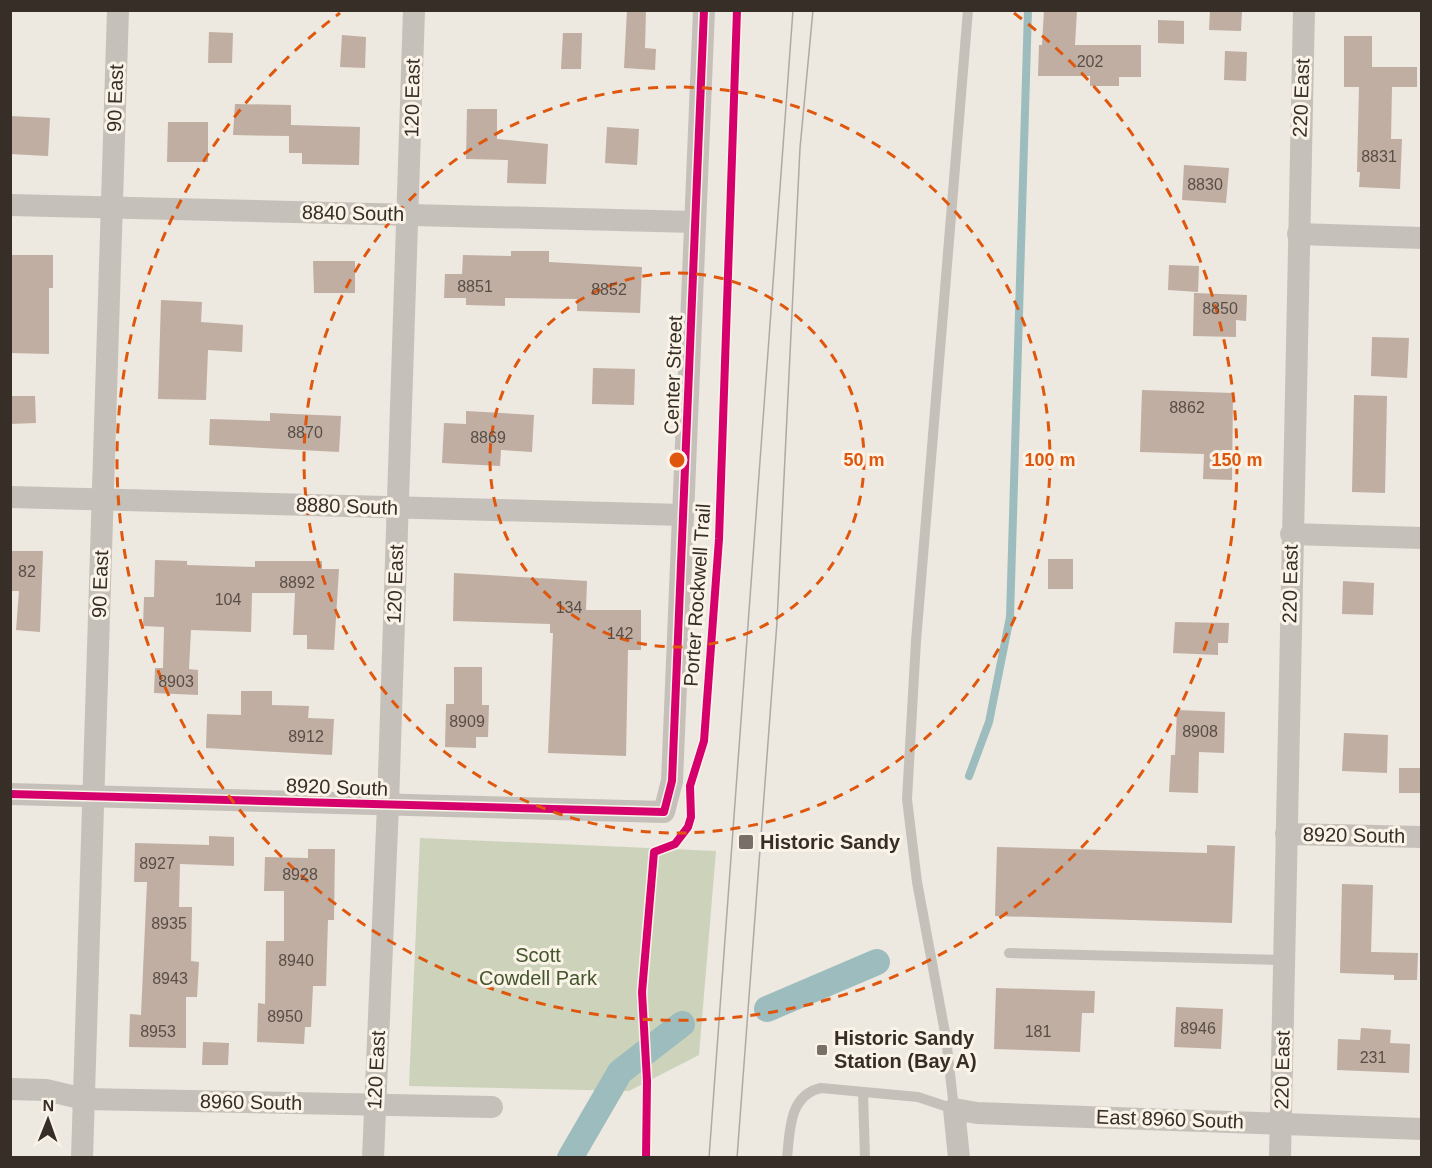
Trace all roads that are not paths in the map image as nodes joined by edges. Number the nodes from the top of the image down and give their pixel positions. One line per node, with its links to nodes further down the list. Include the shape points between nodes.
1 (118, 10): 7 (street, 90 East)
2 (414, 10): 8 (street, 120 East)
3 (704, 10): 9 (street, Center Street)
4 (968, 10): 31 (lane, via 907,799)
5 (1304, 10): 10 (street, 220 East)
6 (10, 205): 7 (street, 8840 South)
7 (112, 207): 8 (street, 8840 South); 13 (street, 90 East)
8 (409, 215): 9 (street, 8840 South); 14 (street, 120 East)
9 (695, 222): 15 (street, Center Street)
10 (1298, 234): 11 (street); 16 (street, 220 East)
11 (1422, 238)
12 (10, 497): 13 (street, 8880 South)
13 (103, 499): 14 (street, 8880 South); 19 (street, 90 East)
14 (398, 507): 15 (street, 8880 South); 20 (street, 120 East)
15 (683, 515): 21 (street, Center Street, via 672,781)
16 (1291, 534): 17 (street); 22 (street, 220 East)
17 (1422, 538)
18 (10, 794): 19 (street, 8920 South)
19 (93, 797): 20 (street, 8920 South); 28 (street, 90 East)
20 (388, 805): 21 (street, 8920 South); 29 (street, 120 East)
21 (664, 812)
22 (1286, 834): 23 (street, 8920 South); 25 (street, 220 East)
23 (1422, 837)
24 (1009, 953): 25 (lane)
25 (1284, 960): 32 (street, 220 East)
26 (10, 1089): 28 (street, 8960 South, via 46,1090)
27 (863, 1093): 31 (lane, via 918,1097); 36 (lane, via 821,1088 808,1091 799,1100 793,1116); 37 (lane)
28 (84, 1099): 29 (street, 8960 South); 34 (street, 90 East)
29 (374, 1104): 30 (street, 8960 South); 35 (street, 120 East)
30 (492, 1107)
31 (954, 1109): 32 (street, East 8960 South, via 977,1113); 38 (street)
32 (1281, 1123): 33 (street, East 8960 South); 39 (street, 220 East)
33 (1422, 1129)
34 (82, 1158)
35 (373, 1158)
36 (787, 1158)
37 (865, 1158)
38 (959, 1158)
39 (1280, 1158)

